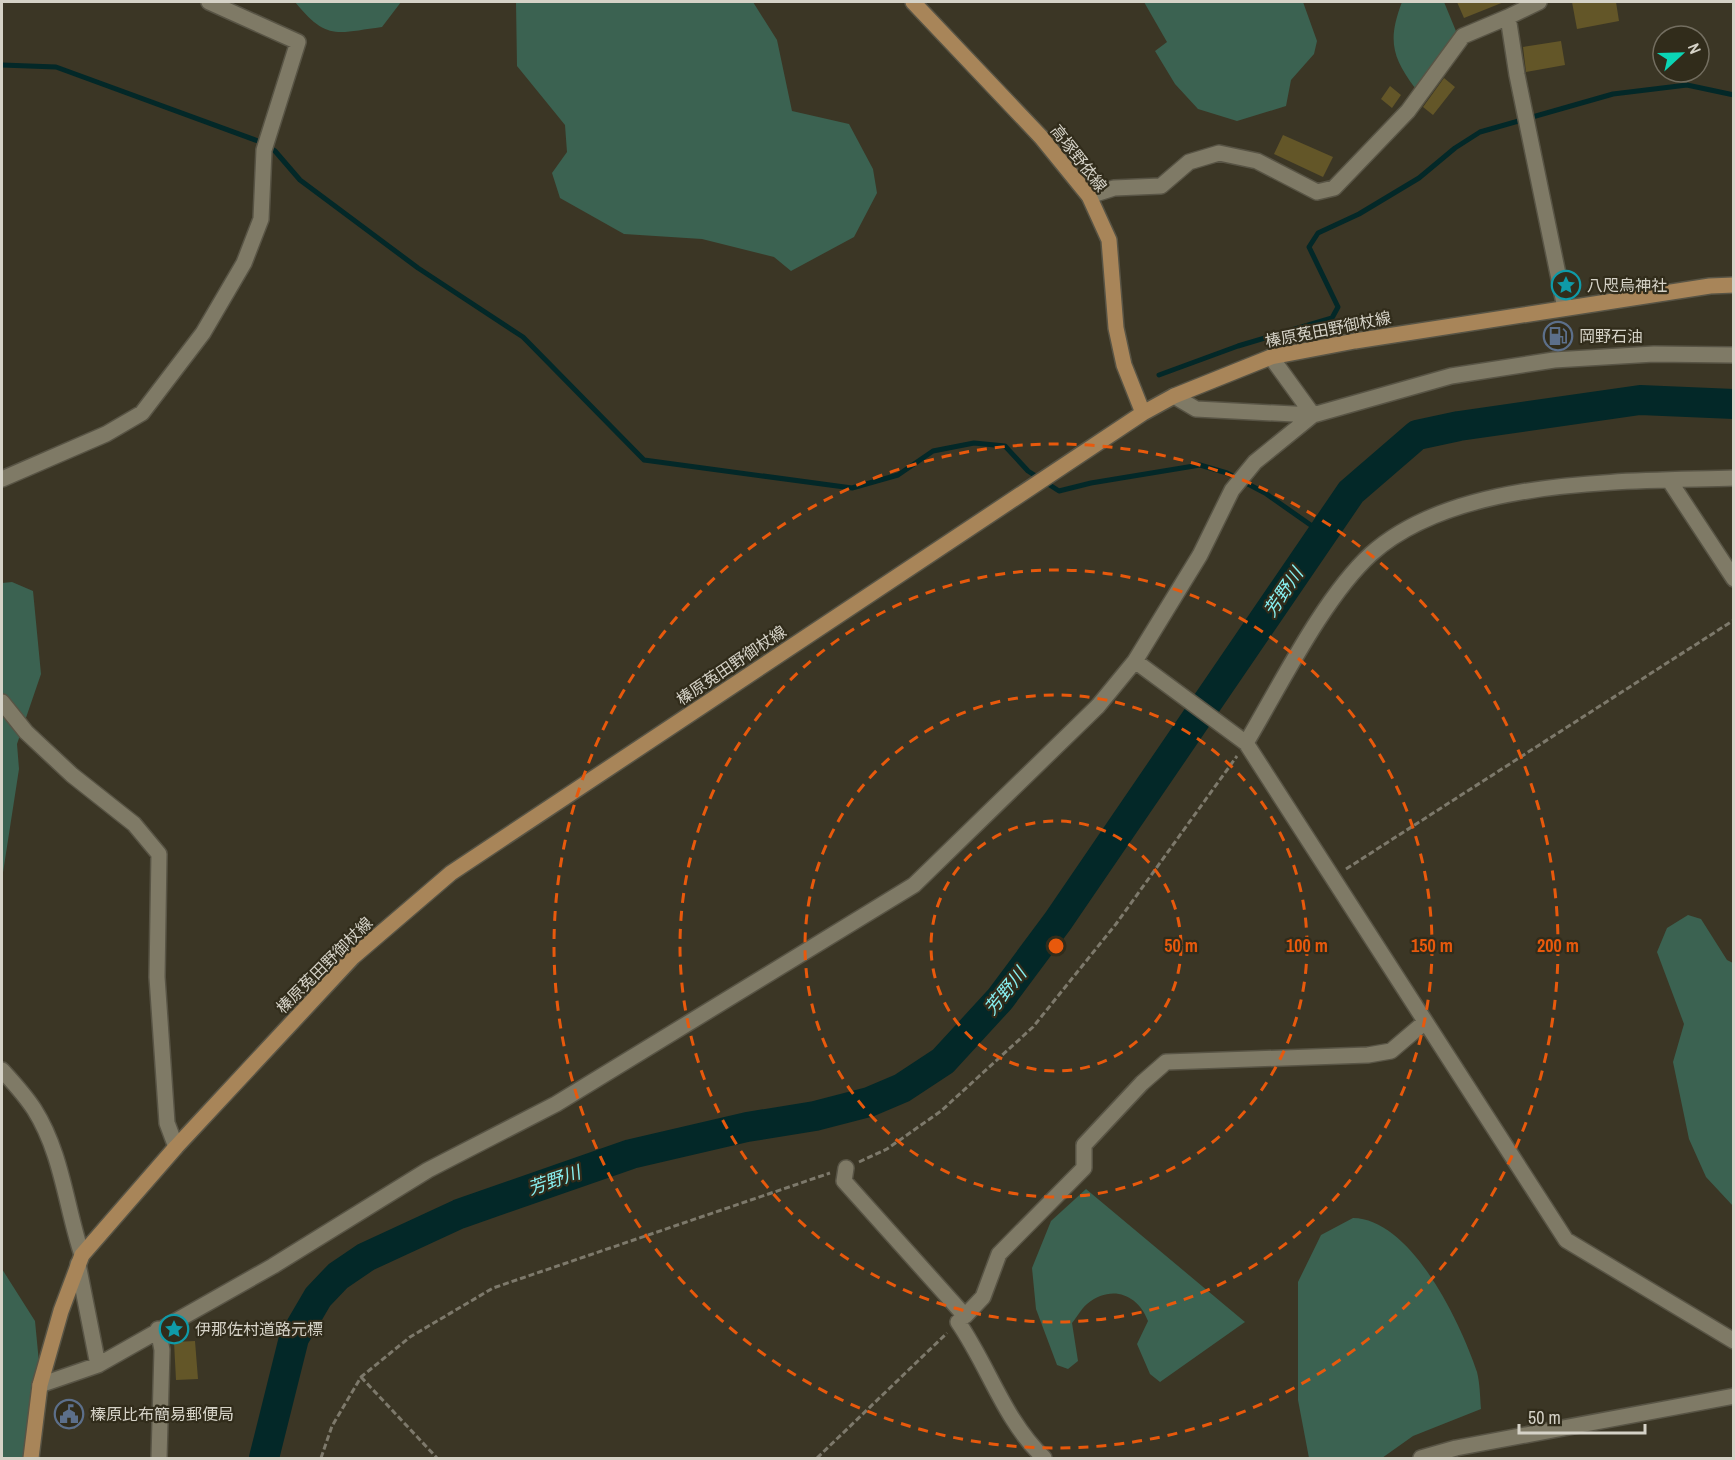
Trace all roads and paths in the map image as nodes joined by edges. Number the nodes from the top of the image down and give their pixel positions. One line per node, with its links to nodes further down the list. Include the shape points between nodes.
1 (209, 2): 14 (street, via 298,42 264,150 261,219 244,263 203,333 142,413 106,434)
2 (913, 2): 5 (main road, 高塚野依線, via 1041,137)
3 (1539, 2): 4 (street)
4 (1508, 17): 5 (street, via 1463,36 1408,111 1334,188 1317,192 1257,161 1219,153 1189,162 1161,186 1114,188); 7 (street)
5 (1089, 196): 11 (main road, 高塚野依線, via 1109,240 1116,328 1124,364)
6 (1734, 285): 7 (main road, 榛原菟田野御杖線)
7 (1565, 308): 9 (main road, 榛原菟田野御杖線)
8 (1734, 355): 12 (street, via 1654,354 1543,362 1451,376)
9 (1271, 357): 10 (main road, 榛原菟田野御杖線); 12 (street)
10 (1174, 396): 11 (main road, 榛原菟田野御杖線); 12 (street, via 1196,409)
11 (1143, 413): 25 (main road, 榛原菟田野御杖線, via 451,873 353,957)
12 (1313, 415): 18 (street, via 1255,462 1232,490)
13 (1734, 478): 15 (street)
14 (2, 479)
15 (1669, 480): 16 (street); 20 (street, via 1531,489 1442,512 1403,531 1371,555 1327,608)
16 (1734, 579)
17 (1734, 620): 21 (path)
18 (1139, 664): 20 (street); 29 (street, via 914,885 556,1104 428,1170 273,1266)
19 (2, 702): 25 (street, via 26,732 72,775 134,824 159,855 157,977 167,1123)
20 (1241, 740): 21 (street); 26 (path, via 1116,924 1033,1027 941,1111 887,1149)
21 (1332, 878): 22 (street)
22 (1425, 1022): 26 (street, via 1391,1051 1368,1055 1166,1062 1084,1145 1084,1168 999,1254 983,1297 965,1316 844,1181); 30 (street, via 1566,1240)
23 (2, 1070): 24 (street)
24 (9, 1086): 27 (street, via 35,1110 56,1155)
25 (176, 1147): 27 (main road, 榛原菟田野御杖線)
26 (846, 1168): 32 (path, via 493,1288 410,1337)
27 (80, 1260): 31 (street); 33 (main road, 榛原菟田野御杖線)
28 (958, 1322): 40 (path); 41 (street, via 999,1400 1029,1444)
29 (158, 1329): 31 (street); 37 (street, via 162,1350)
30 (1734, 1341)
31 (98, 1365): 33 (street)
32 (361, 1377): 38 (path, via 332,1426); 39 (path)
33 (40, 1385): 36 (main road, 榛原菟田野御杖線)
34 (1734, 1396): 35 (street)
35 (1432, 1457)
36 (31, 1458)
37 (159, 1458)
38 (321, 1458)
39 (437, 1458)
40 (817, 1458)
41 (1044, 1458)

